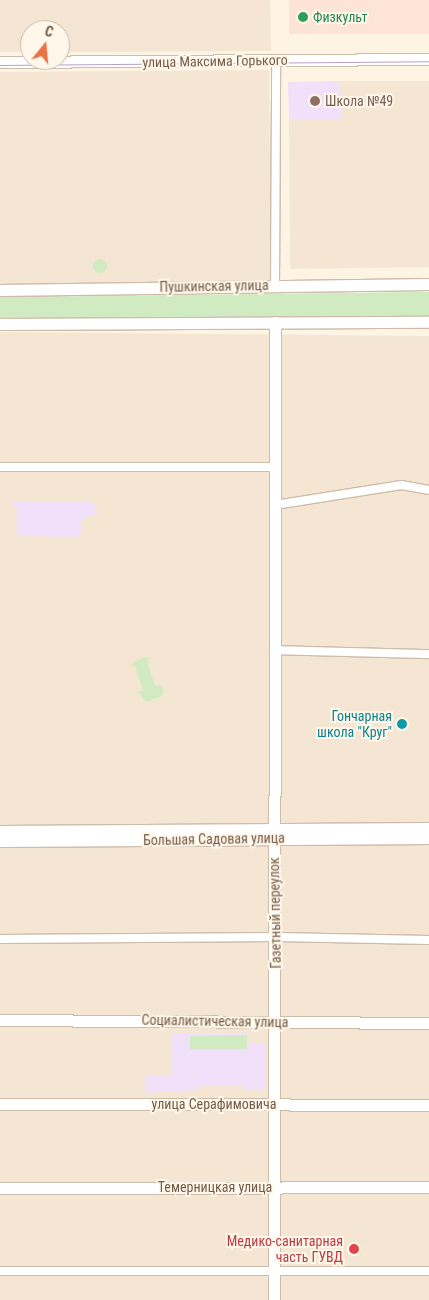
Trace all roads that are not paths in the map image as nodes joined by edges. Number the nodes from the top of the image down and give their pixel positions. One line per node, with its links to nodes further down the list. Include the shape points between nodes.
1 (429, 59): 2 (street, улица Максима Горького)
2 (276, 60): 3 (street, улица Максима Горького); 5 (street)
3 (0, 62)
4 (429, 284): 5 (street, Пушкинская улица)
5 (275, 286): 6 (street, Пушкинская улица)
6 (0, 290)
7 (275, 322): 8 (street); 9 (street); 10 (street, Газетный переулок)
8 (429, 322)
9 (0, 324)
10 (276, 467): 11 (street); 13 (street, Газетный переулок)
11 (0, 468)
12 (429, 490): 13 (street, via 401,485)
13 (276, 505): 14 (street, Газетный переулок)
14 (274, 650): 15 (street); 18 (street, Газетный переулок)
15 (429, 654)
16 (429, 828): 18 (street, Большая Садовая улица)
17 (0, 830): 18 (street, Большая Садовая улица)
18 (274, 834): 19 (street, Большая Садовая улица); 20 (street, Большая Садовая улица); 21 (street, Газетный переулок)
19 (429, 838)
20 (0, 841)
21 (277, 937): 22 (street); 23 (street); 25 (street, Газетный переулок)
22 (0, 939)
23 (429, 940)
24 (0, 1020): 25 (street, Социалистическая улица)
25 (275, 1022): 26 (street, Социалистическая улица); 28 (street, Газетный переулок)
26 (429, 1023)
27 (0, 1104): 28 (street, улица Серафимовича)
28 (274, 1104): 29 (street, улица Серафимовича); 30 (street, Газетный переулок)
29 (429, 1105)
30 (272, 1186): 31 (street, Темерницкая улица); 32 (street, Темерницкая улица); 34 (street, Газетный переулок)
31 (429, 1187)
32 (0, 1188)
33 (0, 1271): 34 (street)
34 (274, 1271): 35 (street); 36 (street, Газетный переулок)
35 (429, 1271)
36 (274, 1300)

